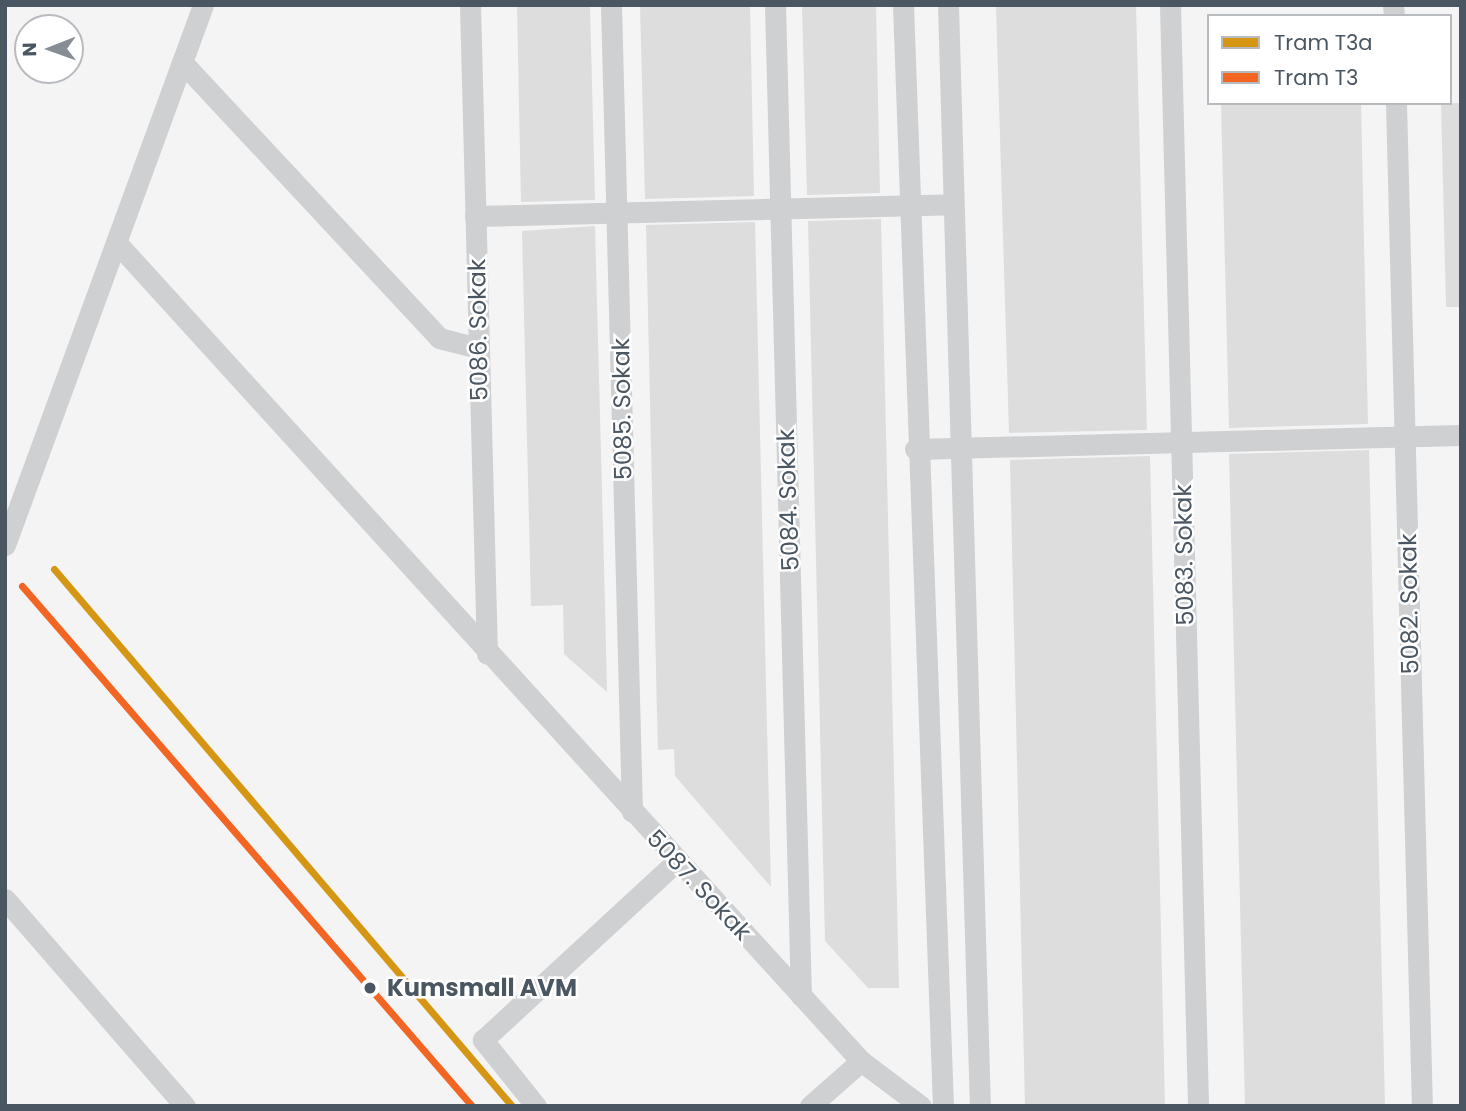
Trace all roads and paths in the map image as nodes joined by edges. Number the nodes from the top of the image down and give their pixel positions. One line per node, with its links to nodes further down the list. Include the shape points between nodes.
1 (203, 5): 8 (street)
2 (470, 5): 14 (street, 5086. Sokak)
3 (611, 5): 13 (street, 5085. Sokak)
4 (775, 5): 12 (street, 5084. Sokak)
5 (903, 5): 11 (street)
6 (948, 5): 10 (street)
7 (1170, 5): 19 (street, 5083. Sokak)
8 (182, 62): 15 (street); 16 (street, via 439,338)
9 (1396, 105): 18 (street, 5082. Sokak)
10 (953, 204): 11 (street); 20 (street)
11 (908, 205): 12 (street); 21 (street)
12 (781, 208): 13 (street); 27 (street, 5084. Sokak)
13 (616, 212): 14 (street); 24 (street, 5085. Sokak)
14 (475, 216): 16 (street, 5086. Sokak)
15 (116, 242): 22 (street); 23 (street, 5087. Sokak)
16 (478, 348): 23 (street, 5086. Sokak)
17 (1461, 435): 18 (street)
18 (1405, 436): 19 (street); 36 (street, 5082. Sokak)
19 (1181, 442): 20 (street); 35 (street, 5083. Sokak)
20 (960, 448): 21 (street); 34 (street)
21 (915, 449): 33 (street)
22 (5, 545)
23 (487, 654): 24 (street, 5087. Sokak)
24 (632, 812): 25 (street, 5087. Sokak)
25 (677, 861): 27 (street, 5087. Sokak); 30 (street, via 483,1040)
26 (5, 899): 29 (street)
27 (801, 996): 28 (street, 5087. Sokak)
28 (861, 1060): 31 (street); 32 (street, 5087. Sokak)
29 (185, 1106)
30 (536, 1106)
31 (810, 1106)
32 (921, 1106)
33 (943, 1106)
34 (980, 1106)
35 (1198, 1106)
36 (1422, 1106)

